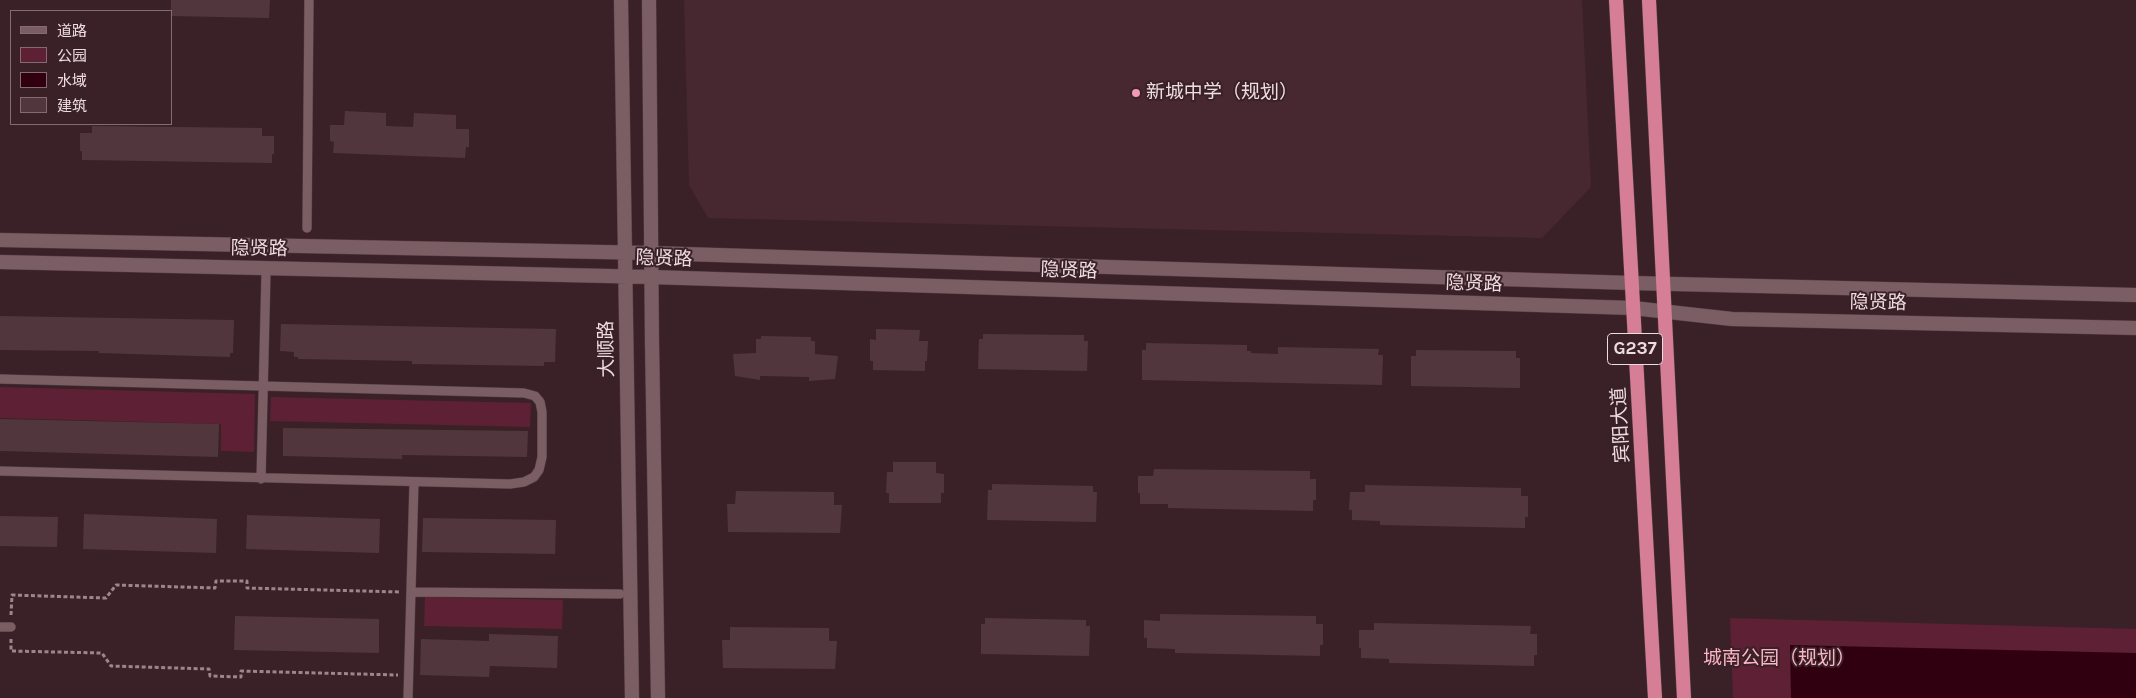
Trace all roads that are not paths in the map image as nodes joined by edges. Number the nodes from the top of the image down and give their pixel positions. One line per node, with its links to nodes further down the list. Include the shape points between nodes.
1 (309, 0): 6 (lane)
2 (621, 0): 8 (street, 大顺路)
3 (649, 0): 9 (street)
4 (1616, 0): 14 (highway, 宾阳大道 / G237)
5 (1649, 0): 15 (highway, G237)
6 (307, 228)
7 (0, 240): 8 (street, 隐贤路)
8 (623, 252): 9 (street, 隐贤路); 12 (street, 大顺路)
9 (651, 253): 13 (street); 14 (street, 隐贤路)
10 (0, 262): 12 (street, 隐贤路)
11 (266, 273): 22 (lane)
12 (624, 276): 13 (street, 隐贤路); 29 (street, 大顺路)
13 (652, 277): 17 (street, 隐贤路); 30 (street)
14 (1632, 283): 15 (street, 隐贤路); 17 (highway, 宾阳大道 / G237)
15 (1664, 283): 16 (street, 隐贤路); 18 (highway, G237)
16 (2136, 295)
17 (1633, 308): 18 (street, 隐贤路); 31 (highway, 宾阳大道 / G237)
18 (1665, 311): 19 (street, 隐贤路, via 1732,319); 32 (highway, G237)
19 (2136, 328)
20 (0, 379): 23 (lane, via 524,394 534,396 540,402 542,457 540,470 534,477 510,484)
21 (0, 471): 22 (lane)
22 (261, 479): 23 (lane)
23 (414, 482): 24 (lane)
24 (411, 592): 25 (lane); 28 (lane)
25 (620, 594)
26 (0, 627): 27 (lane)
27 (11, 627)
28 (408, 698)
29 (632, 698)
30 (658, 698)
31 (1655, 698)
32 (1684, 698)

